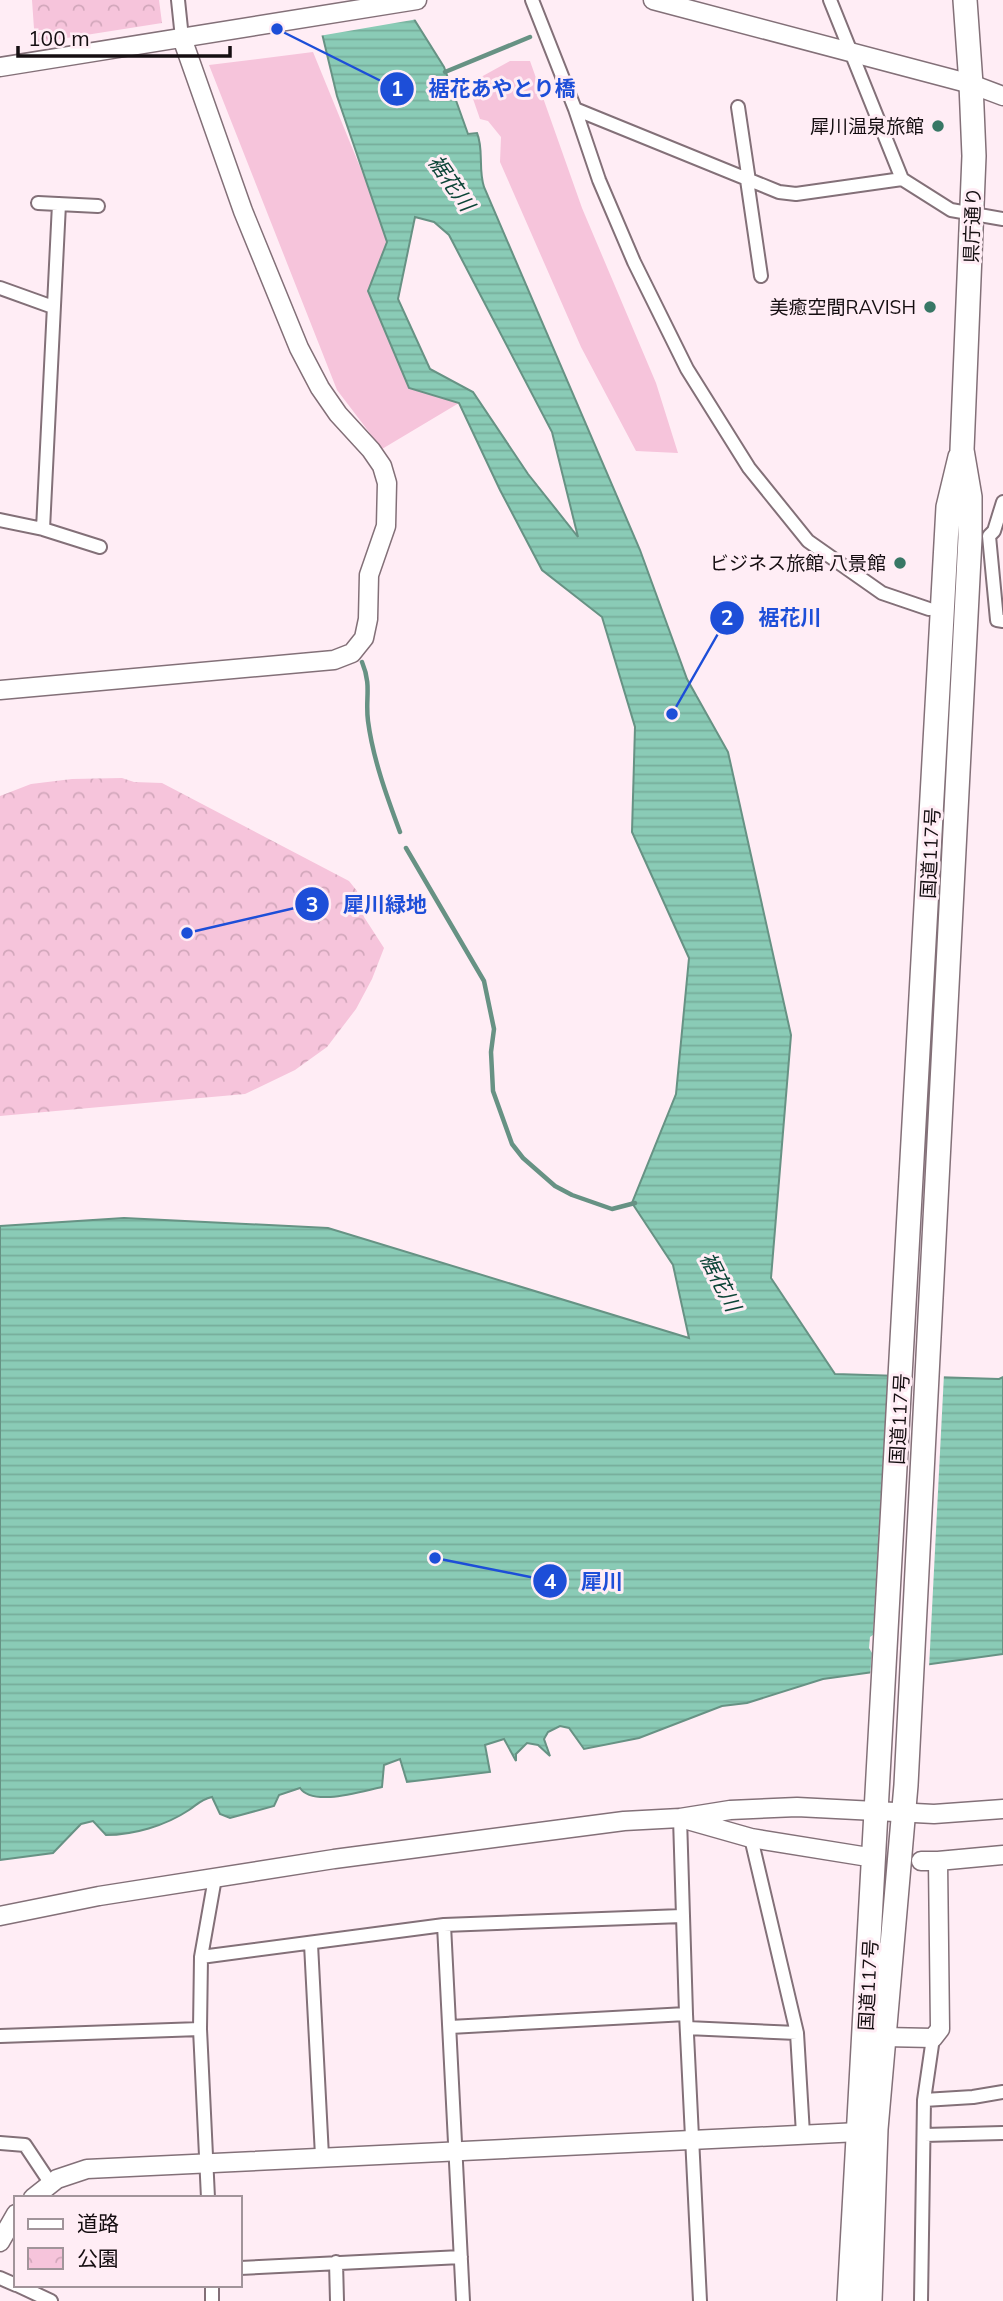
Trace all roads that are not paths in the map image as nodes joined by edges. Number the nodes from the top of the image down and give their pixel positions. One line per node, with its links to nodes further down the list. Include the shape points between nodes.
1 (178, 0): 7 (street)
2 (417, 0): 7 (street)
3 (532, 0): 14 (street)
4 (653, 0): 8 (street)
5 (830, 0): 8 (street)
6 (965, 0): 10 (highway, 県庁通り)
7 (189, 37): 9 (street); 32 (street, via 243,211 299,348 332,406 382,466 387,483 386,526 369,575 364,638 352,653 334,660)
8 (851, 52): 10 (street); 15 (street)
9 (0, 67)
10 (971, 84): 11 (street); 12 (street); 20 (highway, 県庁通り)
11 (1003, 86)
12 (1003, 96)
13 (738, 107): 16 (street)
14 (575, 109): 16 (street); 30 (street, via 599,180 662,323 749,468 808,541 882,593)
15 (902, 179): 16 (street, via 796,194); 20 (street, via 951,210)
16 (748, 180): 22 (street)
17 (38, 203): 18 (street)
18 (60, 204): 19 (street); 24 (street)
19 (98, 206)
20 (973, 214): 21 (street); 28 (highway, 県庁通り, via 962,450 970,497)
21 (1003, 219)
22 (761, 276)
23 (0, 288): 24 (street)
24 (53, 307): 27 (street)
25 (1003, 502): 28 (street, via 994,531)
26 (0, 520): 27 (street)
27 (43, 529): 29 (street)
28 (969, 537): 30 (highway, 国道117号); 31 (street, via 997,620); 35 (highway, 国道117号)
29 (100, 547)
30 (936, 617): 34 (highway, 国道117号)
31 (1003, 621)
32 (0, 690)
33 (1003, 1809): 35 (street)
34 (877, 1810): 35 (street); 36 (street, via 797,1807); 55 (highway, 国道117号)
35 (904, 1812): 51 (highway, 国道117号)
36 (680, 1818): 37 (street); 40 (street, via 463,1840); 42 (street)
37 (751, 1838): 39 (street); 49 (street)
38 (1003, 1855): 52 (street, via 929,1861 940,2029)
39 (862, 1856)
40 (215, 1878): 41 (street); 45 (street)
41 (0, 1916)
42 (682, 1916): 43 (street); 46 (street)
43 (444, 1925): 44 (street); 47 (street)
44 (311, 1944): 45 (street); 62 (street)
45 (201, 1957): 48 (street)
46 (686, 2021): 47 (street); 49 (street); 59 (street)
47 (450, 2027): 61 (street)
48 (200, 2029): 50 (street); 63 (street)
49 (797, 2033): 57 (street)
50 (0, 2036)
51 (884, 2037): 52 (street); 78 (highway, 国道117号)
52 (933, 2038): 54 (street)
53 (1003, 2092): 54 (street)
54 (924, 2100): 58 (street)
55 (859, 2132): 57 (street); 77 (highway, 国道117号)
56 (1003, 2133): 58 (street)
57 (803, 2134): 59 (street)
58 (925, 2135): 79 (street)
59 (693, 2138): 61 (street); 76 (street)
60 (0, 2143): 64 (street, via 25,2145)
61 (456, 2151): 62 (street); 69 (street)
62 (322, 2156): 63 (street)
63 (206, 2162): 64 (street, via 87,2169); 66 (street)
64 (51, 2184): 65 (street)
65 (36, 2196)
66 (208, 2196)
67 (14, 2218): 68 (street)
68 (0, 2242)
69 (461, 2257): 70 (street); 75 (street)
70 (336, 2262): 71 (street); 74 (street)
71 (242, 2268)
72 (20, 2287): 73 (street)
73 (50, 2301)
74 (337, 2301)
75 (463, 2301)
76 (700, 2301)
77 (849, 2301)
78 (870, 2301)
79 (920, 2301)

